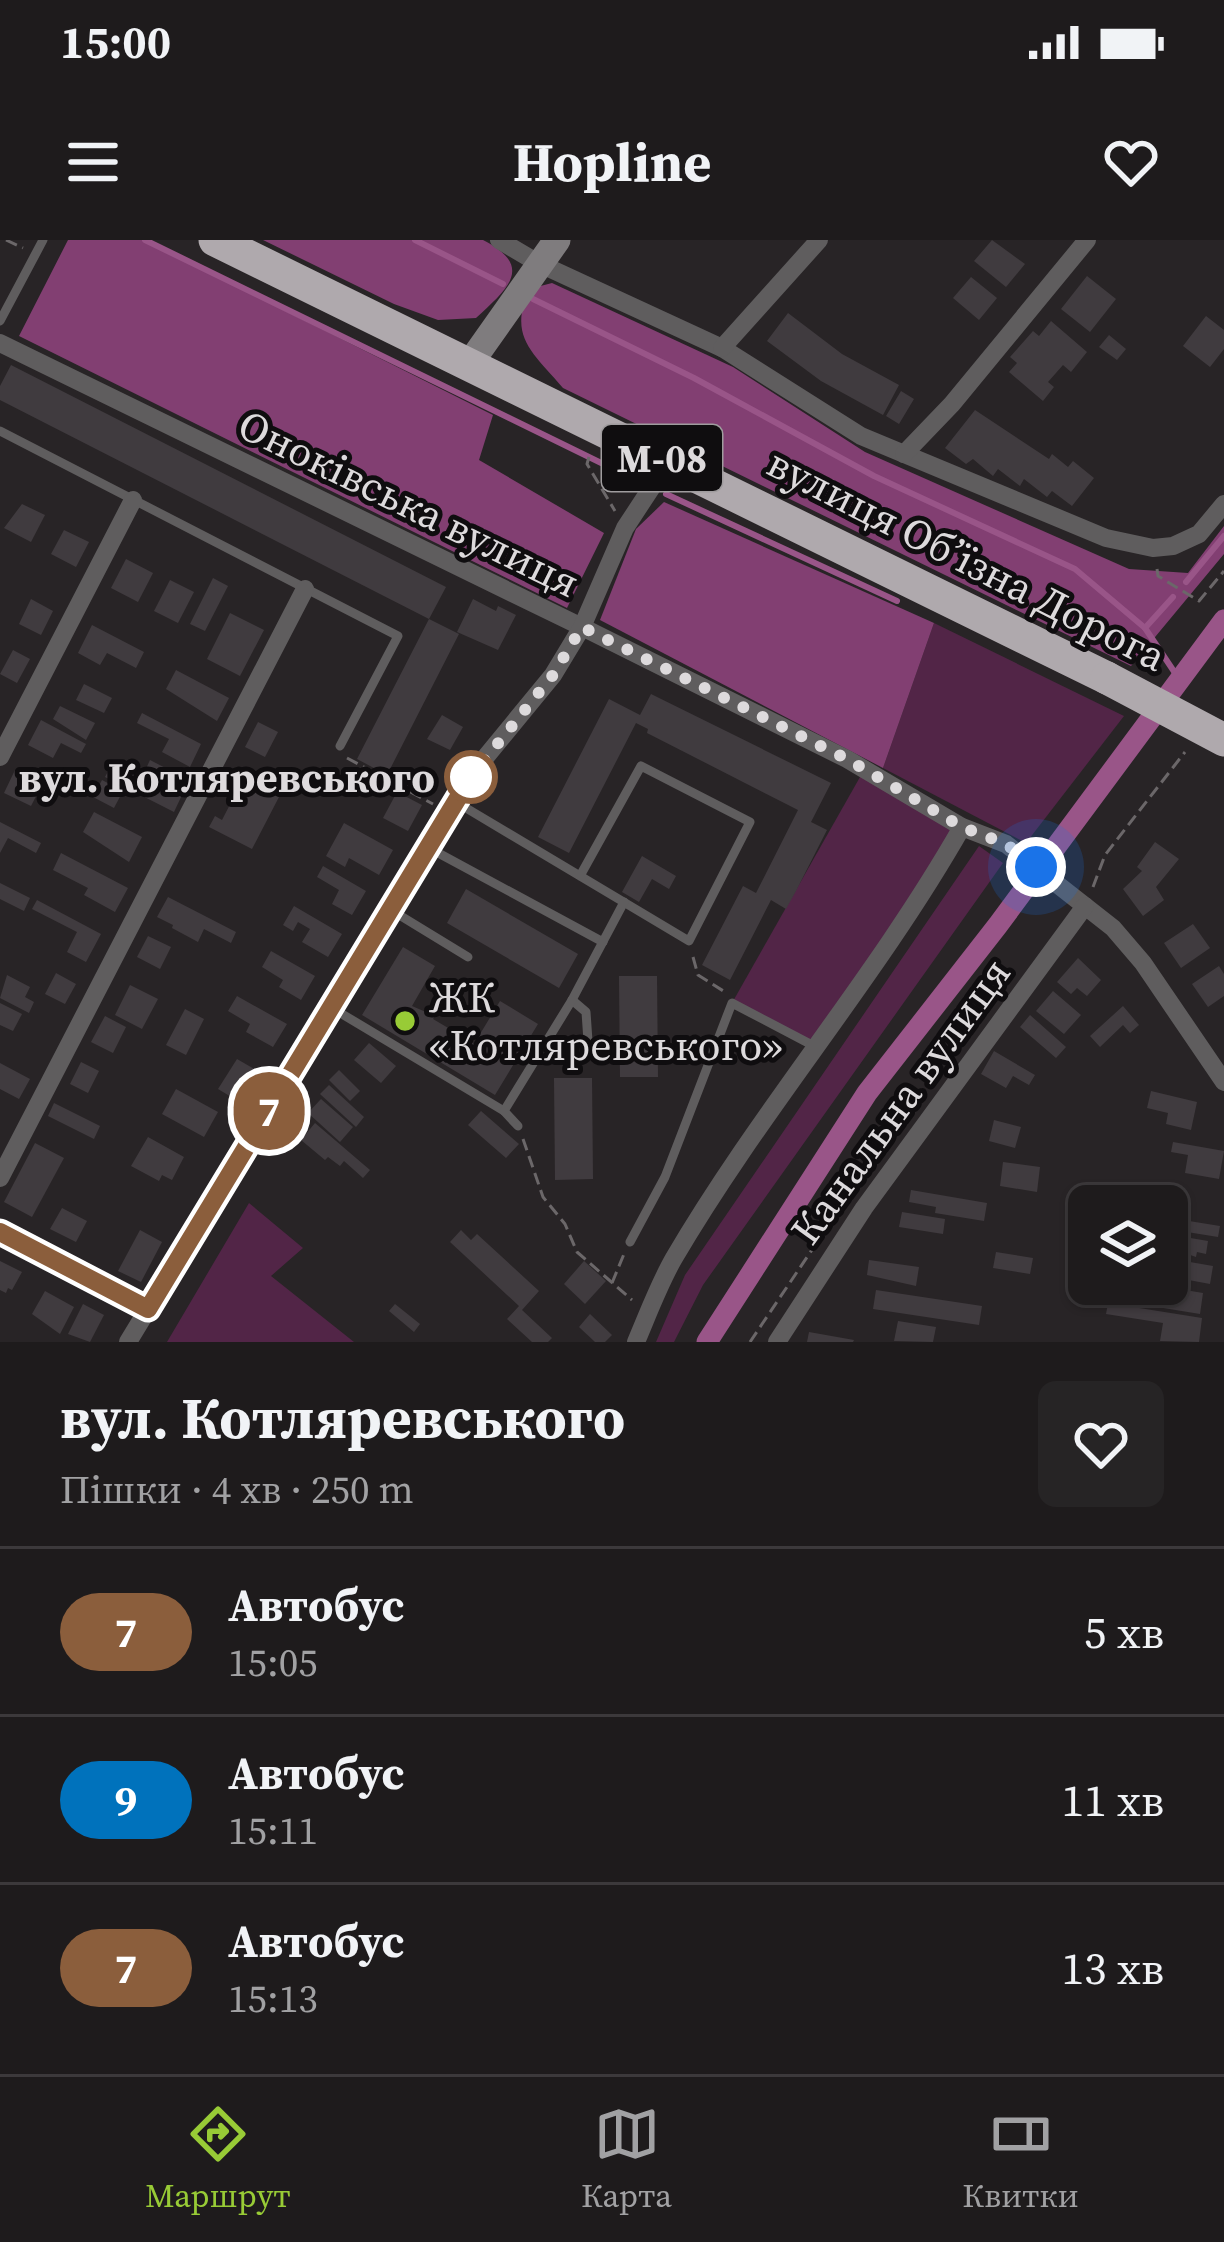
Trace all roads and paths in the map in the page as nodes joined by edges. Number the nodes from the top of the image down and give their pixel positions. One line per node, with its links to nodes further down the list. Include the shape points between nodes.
1 (6, 240): 8 (path)
2 (43, 240): 8 (lane)
3 (215, 240): 13 (highway, вулиця Обʼїзна Дорога / М-08)
4 (500, 240): 9 (street)
5 (557, 240): 9 (street)
6 (819, 240): 12 (street)
7 (1087, 240): 16 (street)
8 (35, 254): 10 (lane)
9 (538, 262): 12 (street); 13 (street)
10 (0, 321)
11 (0, 343): 24 (street, Оноківська вулиця)
12 (722, 348): 16 (street, via 861,436)
13 (468, 366): 17 (highway, вулиця Обʼїзна Дорога / М-08)
14 (0, 431): 18 (lane)
15 (591, 450): 20 (path, via 587,464)
16 (904, 454): 21 (street, via 1106,538)
17 (669, 461): 20 (street); 25 (highway, вулиця Обʼїзна Дорога / М-08, bridge)
18 (133, 500): 23 (lane); 28 (street)
19 (1224, 504): 21 (street, via 1199,534)
20 (625, 528): 24 (street)
21 (1163, 547): 22 (path, via 1158,576 1199,601)
22 (1224, 571)
23 (305, 589): 26 (lane, via 398,636); 47 (street)
24 (582, 627): 29 (street); 30 (street, Оноківська вулиця, via 847,759)
25 (1224, 740)
26 (340, 746): 29 (path, via 349,761)
27 (1190, 746): 34 (path, via 1105,855)
28 (0, 757)
29 (453, 808): 31 (street); 32 (lane)
30 (962, 827): 34 (street, Оноківська вулиця, via 1006,844); 43 (street, via 920,902)
31 (429, 848): 35 (street); 37 (lane)
32 (580, 876): 33 (lane); 36 (lane, via 641,766 750,822)
33 (624, 902): 36 (lane); 37 (lane)
34 (1085, 906): 44 (street, Оноківська вулиця, via 1143,963); 54 (street, Канальна вулиця, via 864,1208)
35 (391, 910): 38 (lane); 41 (street)
36 (689, 941): 40 (path, via 698,975)
37 (602, 942): 39 (lane)
38 (467, 958)
39 (572, 1000): 42 (lane, via 586,1012); 45 (lane)
40 (732, 1003): 43 (lane); 49 (lane, via 665,1177)
41 (332, 1008): 45 (lane); 51 (street)
42 (588, 1041)
43 (814, 1046): 52 (street, via 672,1262)
44 (1224, 1082)
45 (504, 1111): 46 (lane)
46 (518, 1126): 50 (path, via 543,1197 577,1252)
47 (0, 1178)
48 (0, 1232): 51 (street)
49 (630, 1241): 50 (path)
50 (612, 1283): 52 (path, via 632,1300)
51 (148, 1309): 53 (street)
52 (640, 1332)
53 (128, 1342)
54 (777, 1342)

